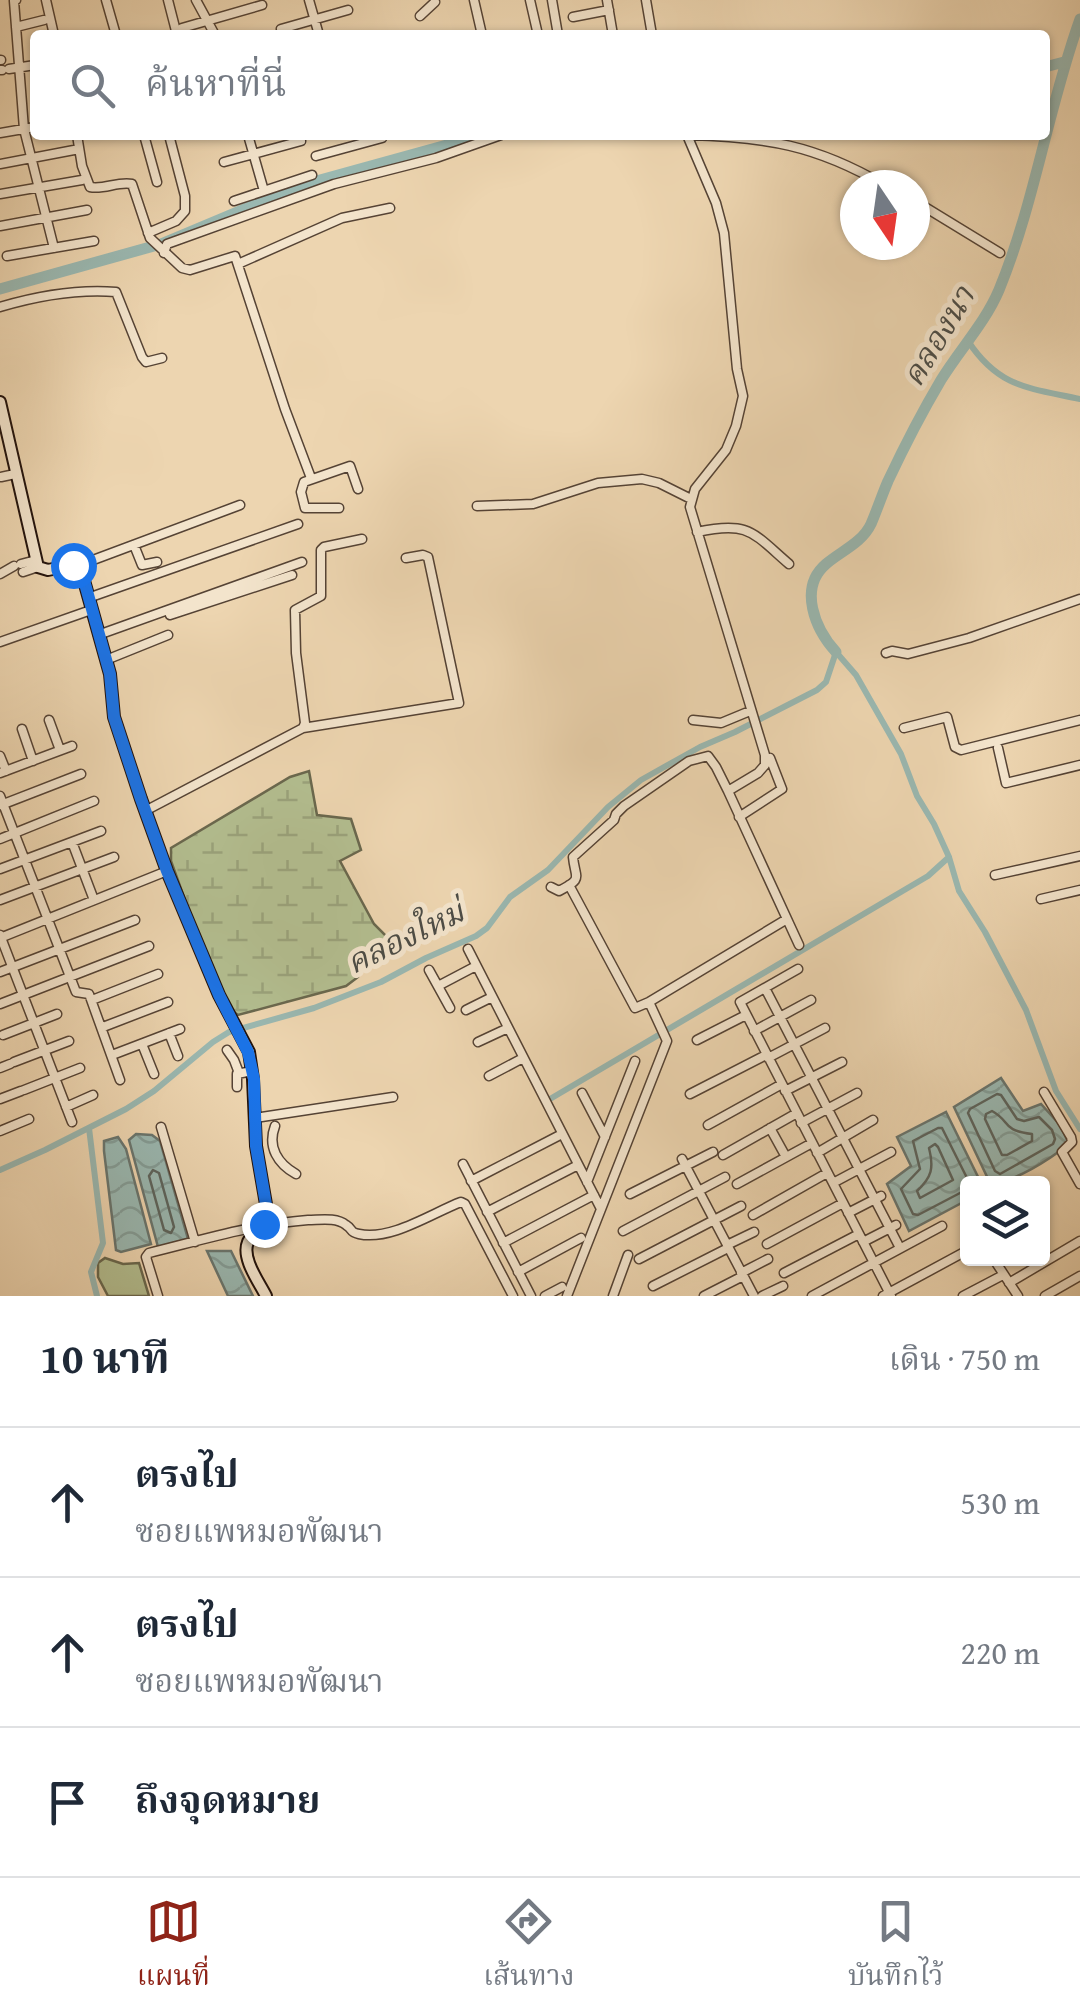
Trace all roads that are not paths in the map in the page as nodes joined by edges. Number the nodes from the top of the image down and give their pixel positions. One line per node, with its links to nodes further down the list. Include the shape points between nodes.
1 (15, 0): 11 (street); 21 (street)
2 (46, 0): 23 (street)
3 (106, 0): 24 (street)
4 (168, 0): 25 (street)
5 (196, 0): 20 (street)
6 (309, 0): 19 (street)
7 (474, 0): 29 (street)
8 (646, 0): 33 (street)
9 (435, 2): 16 (street)
10 (552, 2): 12 (street); 31 (street)
11 (0, 4)
12 (531, 4): 30 (street)
13 (262, 5): 20 (street)
14 (608, 5): 17 (street); 32 (street)
15 (348, 10): 19 (street)
16 (420, 16)
17 (573, 17)
18 (44, 20): 21 (street)
19 (315, 20): 22 (street); 28 (street)
20 (207, 22): 26 (street); 27 (street)
21 (16, 28): 34 (street)
22 (281, 29)
23 (53, 30)
24 (115, 30)
25 (178, 30)
26 (185, 30)
27 (212, 30)
28 (318, 30)
29 (481, 30)
30 (537, 30)
31 (557, 30)
32 (612, 30)
33 (651, 30)
34 (7, 64): 36 (street)
35 (30, 98): 36 (street)
36 (21, 99): 38 (street)
37 (30, 128): 38 (street)
38 (24, 129): 39 (street); 54 (street)
39 (0, 133)
40 (78, 140): 70 (street, via 90,187 132,184)
41 (145, 140): 60 (street)
42 (170, 140): 70 (street, via 186,205 182,216)
43 (250, 140): 52 (street)
44 (348, 140): 50 (street)
45 (375, 140): 50 (street)
46 (486, 140): 73 (street, via 315,190 167,244)
47 (689, 140): 84 (street, via 724,233 743,396 726,450)
48 (758, 140): 57 (street)
49 (301, 142): 52 (street)
50 (350, 147): 53 (street)
51 (74, 150): 54 (street)
52 (254, 154): 55 (street); 62 (street)
53 (316, 156)
54 (32, 159): 56 (street); 61 (street)
55 (224, 162)
56 (0, 164)
57 (854, 170)
58 (312, 174): 62 (street)
59 (82, 180): 61 (street)
60 (156, 182)
61 (39, 188): 63 (street); 68 (street)
62 (264, 191): 64 (street)
63 (0, 194)
64 (234, 201)
65 (390, 208): 76 (street, via 342,218)
66 (87, 210): 68 (street)
67 (930, 210): 74 (street)
68 (46, 218): 69 (street); 72 (street)
69 (0, 226)
70 (149, 236): 73 (street)
71 (94, 240): 72 (street)
72 (54, 248): 75 (street)
73 (163, 252): 76 (street, via 186,270 235,256)
74 (1000, 254)
75 (7, 256)
76 (238, 264): 82 (street)
77 (0, 307): 78 (street, via 116,292 142,358)
78 (162, 358)
79 (0, 402): 80 (street)
80 (15, 474): 81 (street); 95 (street)
81 (1, 477)
82 (311, 478): 83 (street, via 350,466); 87 (street, via 301,487 306,508)
83 (358, 489)
84 (693, 495): 86 (street, via 642,479 598,483 533,504); 89 (street)
85 (240, 505): 91 (street)
86 (476, 506)
87 (339, 508)
88 (298, 524): 101 (street)
89 (697, 532): 96 (street, via 739,527); 107 (street)
90 (362, 539): 111 (street, via 321,550 322,596 296,610)
91 (134, 545): 93 (street, via 142,565); 97 (street)
92 (406, 558): 111 (street, via 428,557 459,703)
93 (157, 562)
94 (302, 562): 102 (street)
95 (37, 564): 97 (street, via 48,570); 98 (street)
96 (789, 564)
97 (77, 566): 101 (street)
98 (14, 570)
99 (292, 575): 102 (street)
100 (1080, 600): 105 (street, via 969,638 908,654)
101 (90, 604): 102 (street); 104 (street)
102 (99, 636): 106 (street)
103 (168, 636): 106 (street)
104 (0, 642)
105 (886, 652)
106 (106, 660): 126 (street, via 114,717)
107 (752, 714): 109 (street, via 721,723); 123 (street, via 766,765)
108 (49, 720): 116 (street)
109 (693, 720)
110 (1080, 720): 112 (street, via 961,750 947,717)
111 (303, 728): 126 (street)
112 (904, 728)
113 (22, 729): 119 (street)
114 (72, 746): 116 (street)
115 (998, 748): 120 (street, via 1006,783)
116 (60, 750): 119 (street)
117 (0, 756): 121 (street)
118 (770, 758): 127 (street, via 782,788)
119 (33, 761): 121 (street)
120 (1080, 765)
121 (3, 772)
122 (81, 774): 125 (street)
123 (728, 792): 127 (street); 139 (street, via 708,756 690,761 624,806 573,857 577,878)
124 (94, 801): 129 (street)
125 (1, 802): 129 (street)
126 (145, 810): 137 (street)
127 (739, 816): 147 (street)
128 (101, 831): 131 (street)
129 (14, 834): 130 (street); 134 (street)
130 (0, 839)
131 (72, 842): 134 (street); 136 (street)
132 (1080, 856): 138 (street)
133 (114, 857): 136 (street)
134 (25, 860): 135 (street); 140 (street)
135 (0, 869)
136 (83, 870): 140 (street); 145 (street)
137 (167, 871): 145 (street); 198 (street)
138 (995, 875)
139 (569, 885): 141 (street); 168 (street, via 635,1008)
140 (35, 887): 144 (street); 146 (street)
141 (551, 887)
142 (1080, 890): 143 (street)
143 (1041, 899)
144 (0, 900)
145 (94, 900): 146 (street)
146 (48, 918): 149 (street); 152 (street)
147 (787, 919): 151 (street); 168 (street)
148 (135, 920): 152 (street)
149 (0, 937): 155 (street)
150 (150, 946): 160 (street)
151 (799, 946)
152 (60, 949): 155 (street); 160 (street)
153 (468, 949): 154 (street)
154 (476, 966): 161 (street); 164 (street)
155 (12, 968): 158 (street); 163 (street)
156 (798, 969): 162 (street)
157 (429, 970): 161 (street)
158 (0, 972)
159 (158, 974): 165 (street)
160 (70, 976): 163 (street); 165 (street, via 77,992)
161 (438, 986): 170 (street)
162 (765, 988): 173 (street, via 740,1002); 174 (street)
163 (23, 995): 169 (street); 175 (street)
164 (492, 997): 171 (street); 177 (street)
165 (92, 1000): 176 (street)
166 (812, 1000): 174 (street)
167 (168, 1002): 176 (street)
168 (649, 1002): 250 (street, via 667,1041)
169 (0, 1004)
170 (450, 1008)
171 (466, 1010)
172 (58, 1014): 175 (street)
173 (746, 1016): 180 (street); 183 (street)
174 (780, 1017): 180 (street); 187 (street)
175 (34, 1023): 182 (street); 188 (street)
176 (102, 1027): 190 (street)
177 (508, 1028): 185 (street); 193 (street)
178 (825, 1028): 187 (street)
179 (180, 1029): 181 (street)
180 (754, 1031): 192 (street)
181 (169, 1033): 186 (street); 191 (street)
182 (3, 1034)
183 (697, 1040)
184 (70, 1041): 188 (street)
185 (478, 1042)
186 (142, 1044): 190 (street); 200 (street)
187 (794, 1044): 192 (street); 202 (street)
188 (44, 1050): 196 (street); 203 (street)
189 (227, 1050): 199 (street)
190 (112, 1055): 204 (street)
191 (178, 1056)
192 (767, 1056): 206 (street); 210 (street)
193 (523, 1058): 201 (street); 226 (street)
194 (636, 1061): 227 (street)
195 (842, 1062): 202 (street)
196 (0, 1068)
197 (80, 1068): 203 (street)
198 (252, 1071): 199 (street); 221 (street)
199 (239, 1073): 205 (street)
200 (154, 1074)
201 (489, 1076)
202 (812, 1077): 206 (street); 215 (street)
203 (55, 1078): 213 (street); 214 (street)
204 (120, 1080)
205 (237, 1087)
206 (783, 1087): 216 (street); 222 (street)
207 (1044, 1092): 243 (street, via 1071,1138 1062,1152)
208 (582, 1093): 227 (street)
209 (857, 1093): 215 (street)
210 (690, 1094)
211 (94, 1095): 214 (street)
212 (393, 1097): 221 (street)
213 (0, 1099)
214 (66, 1107): 219 (street)
215 (828, 1108): 220 (street); 228 (street)
216 (796, 1113): 220 (street); 224 (street)
217 (29, 1119): 225 (street)
218 (873, 1120): 228 (street)
219 (72, 1122)
220 (802, 1122): 229 (street)
221 (255, 1126): 237 (street, via 274,1129 278,1161); 255 (street)
222 (708, 1126)
223 (161, 1127): 263 (street)
224 (770, 1128): 231 (street); 232 (street, via 718,1154)
225 (0, 1131)
226 (562, 1134): 234 (street); 239 (street)
227 (605, 1137): 240 (street)
228 (843, 1138): 229 (street); 235 (street)
229 (814, 1148): 231 (street); 236 (street)
230 (891, 1152): 235 (street)
231 (786, 1157): 242 (street)
232 (684, 1162): 244 (street); 245 (street)
233 (463, 1164): 239 (street)
234 (578, 1164): 240 (street); 251 (street)
235 (859, 1169): 241 (street); 247 (street)
236 (828, 1173): 241 (street); 253 (street)
237 (296, 1174)
238 (725, 1177): 244 (street)
239 (471, 1181): 251 (street)
240 (587, 1182): 246 (street)
241 (832, 1183): 248 (street)
242 (737, 1184)
243 (1080, 1184)
244 (699, 1191): 254 (street); 258 (street)
245 (630, 1194)
246 (594, 1195): 250 (street); 264 (street)
247 (878, 1197): 252 (street); 256 (street)
248 (843, 1203): 252 (street); 265 (street)
249 (741, 1206): 254 (street)
250 (601, 1209): 281 (street)
251 (487, 1212): 264 (street)
252 (848, 1213): 261 (street)
253 (752, 1215)
254 (714, 1220): 266 (street); 271 (street)
255 (264, 1224): 263 (street); 284 (street, via 246,1251); 285 (street, via 331,1220 360,1234 390,1231 463,1203)
256 (893, 1226): 261 (street); 267 (street)
257 (942, 1226): 267 (street)
258 (623, 1231)
259 (754, 1232): 266 (street)
260 (581, 1238): 274 (street)
261 (861, 1238): 272 (street); 276 (street)
262 (1080, 1241): 278 (street)
263 (195, 1242): 283 (street, via 146,1255)
264 (503, 1243): 274 (street)
265 (767, 1244)
266 (727, 1246): 275 (street); 279 (street)
267 (900, 1248): 272 (street)
268 (960, 1254): 282 (street)
269 (628, 1255): 288 (street)
270 (768, 1259): 275 (street)
271 (640, 1260)
272 (874, 1262): 282 (street); 292 (street)
273 (998, 1266): 278 (street)
274 (518, 1272): 286 (street)
275 (742, 1274): 289 (street); 290 (street)
276 (784, 1274)
277 (1080, 1276): 295 (street)
278 (1006, 1279): 293 (street); 294 (street)
279 (653, 1286)
280 (784, 1286): 291 (street)
281 (565, 1292): 287 (street)
282 (888, 1295)
283 (158, 1296)
284 (266, 1296)
285 (513, 1296)
286 (530, 1296)
287 (546, 1296)
288 (613, 1296)
289 (704, 1296)
290 (754, 1296)
291 (762, 1296)
292 (812, 1296)
293 (963, 1296)
294 (1018, 1296)
295 (1044, 1296)

